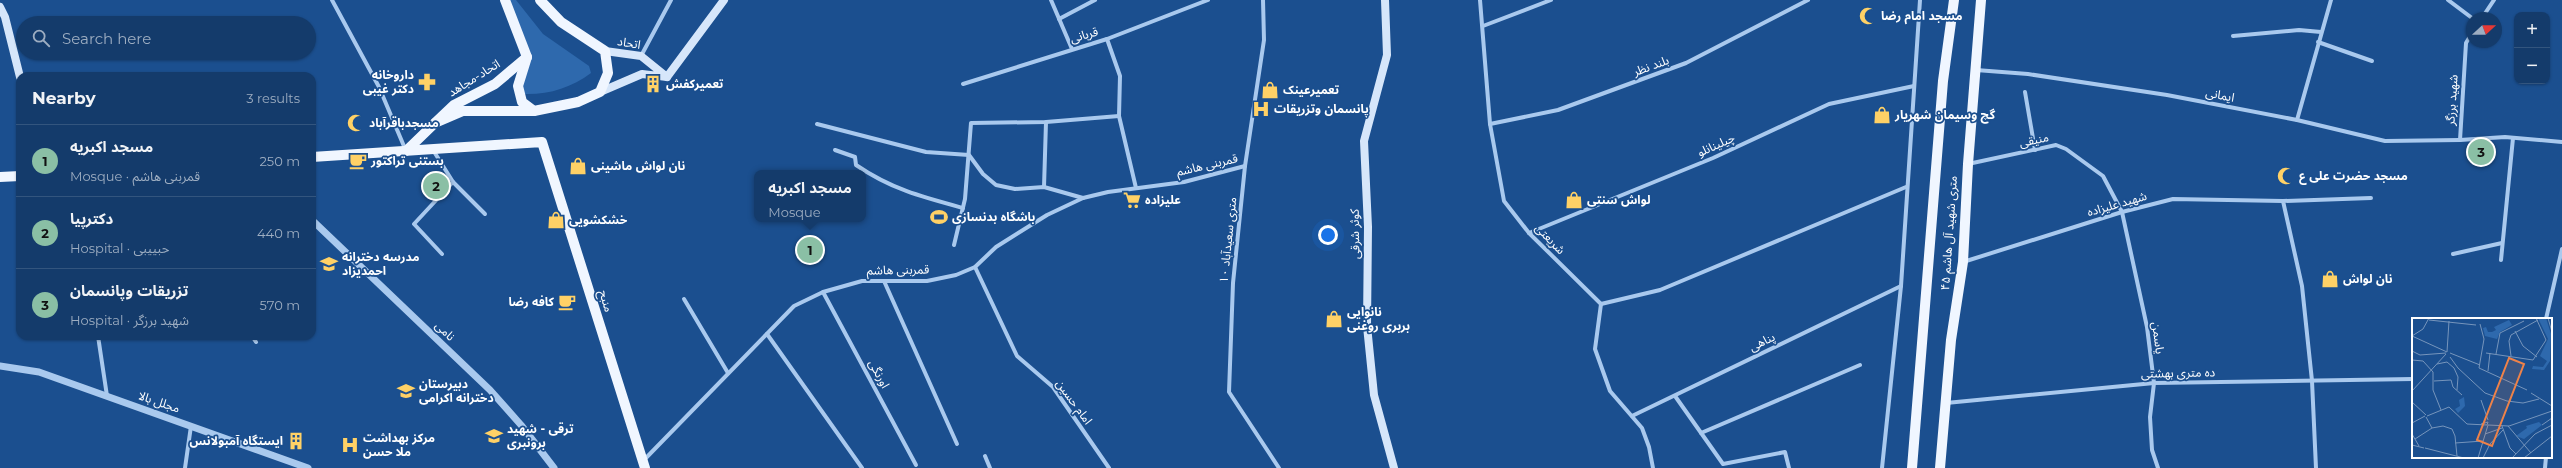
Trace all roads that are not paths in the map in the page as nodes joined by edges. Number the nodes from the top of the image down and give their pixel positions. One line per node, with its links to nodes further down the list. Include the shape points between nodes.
1 (332, 0): 55 (street, via 379,87)
2 (505, 0): 33 (main road)
3 (540, 0): 31 (main road, via 562,22)
4 (671, 0): 32 (street)
5 (724, 0): 37 (main road)
6 (1051, 0): 23 (street)
7 (1094, 0): 23 (street)
8 (1208, 0): 27 (street, قربانی)
9 (1263, 0): 59 (street, ۱۰ متری سعیدآباد, via 1264,40)
10 (1385, 0): 116 (main road, کوثر شرقی, via 1388,55 1364,141 1368,227 1367,326 1374,395)
11 (1480, 0): 24 (street, شریعتی)
12 (1551, 0): 24 (street)
13 (1808, 0): 48 (street, بلند نظر, via 1686,63 1558,110)
14 (1920, 0): 39 (street)
15 (1954, 0): 120 (main road, ۴۵ متری شهید آل هاشم, via 1943,81)
16 (1981, 0): 35 (main road, ۴۵ متری شهید آل هاشم)
17 (2331, 0): 25 (street)
18 (2448, 0): 22 (street)
19 (2494, 0): 21 (street)
20 (0, 7): 36 (main road, via 5,16)
21 (2486, 12)
22 (2466, 14)
23 (1059, 18): 30 (street)
24 (1483, 26): 48 (street, شریعتی)
25 (2321, 32): 26 (street, via 2299,30); 28 (street)
26 (2233, 36)
27 (1107, 39): 30 (street, قربانی); 43 (street, via 1120,76)
28 (2318, 42): 34 (street); 44 (street)
29 (2466, 43): 50 (street, شهید برزگر)
30 (1072, 49): 38 (street, قربانی)
31 (605, 51): 32 (main road, اتحاد); 40 (main road, via 608,73)
32 (641, 56): 37 (main road, اتحاد)
33 (527, 57): 42 (main road, via 518,86 522,102); 46 (main road, اتحاد-مجاهد, via 495,84 454,105)
34 (2372, 61)
35 (1976, 70): 44 (street, ایمانی, via 2028,74 2167,95); 58 (main road, ۴۵ متری شهید آل هاشم)
36 (19, 72)
37 (667, 77): 40 (main road, via 642,74)
38 (962, 84)
39 (1914, 86): 66 (street); 75 (street, چیلینانلو, via 1828,104 1713,158)
40 (600, 92): 42 (main road, اتحاد-مجاهد, via 578,102)
41 (2025, 92): 54 (street)
42 (534, 111): 46 (main road, اتحاد-مجاهد, via 464,112)
43 (1119, 116): 45 (street); 67 (street)
44 (2297, 120): 50 (street, ایمانی, via 2385,141)
45 (1046, 122): 56 (street, via 971,123); 65 (street)
46 (435, 123): 55 (main road, اتحاد-مجاهد)
47 (817, 124): 56 (street, via 926,152)
48 (1490, 124): 75 (street, شریعتی, via 1504,201)
49 (2513, 138): 50 (street, شهید برزگر); 51 (street, شهید برزگر); 76 (street)
50 (2460, 140)
51 (2562, 142)
52 (433, 149): 55 (main road); 64 (street); 107 (main road, منبح, via 542,142)
53 (835, 150): 60 (street, via 855,157 856,165)
54 (2035, 150): 58 (street, منیقی); 72 (street, منیقی, via 2056,145 2066,149 2103,176)
55 (406, 151): 57 (main road)
56 (969, 155): 65 (street, via 983,174 996,185 1015,189); 71 (street)
57 (316, 157)
58 (1968, 164): 82 (main road, ۴۵ متری شهید آل هاشم)
59 (1246, 166): 67 (street, قمربنی هاشم, via 1184,182); 115 (street, ۱۰ متری سعیدآباد, via 1234,283 1229,392)
60 (863, 170)
61 (866, 172): 71 (street, via 902,191)
62 (16, 174): 63 (main road)
63 (0, 177)
64 (453, 182): 73 (street); 79 (street, via 414,224)
65 (1044, 187): 68 (street)
66 (1906, 187): 85 (street); 88 (street, via 1660,290)
67 (1136, 188): 68 (street, قمربنی هاشم)
68 (1083, 198): 83 (street, قمربنی هاشم, via 1047,215 996,247)
69 (2371, 198): 70 (street, شهید علیزاده)
70 (2283, 201): 72 (street, شهید علیزاده, via 2174,199); 96 (street, via 2302,286)
71 (963, 208): 77 (street)
72 (2122, 212): 82 (street, شهید علیزاده); 97 (street, یاسمن, via 2144,304)
73 (485, 214)
74 (316, 224): 111 (street, نامی, via 490,390)
75 (1529, 233): 88 (street, شریعتی)
76 (2502, 243): 80 (street); 81 (street)
77 (954, 245)
78 (2562, 249): 89 (street)
79 (442, 254)
80 (2453, 254)
81 (2501, 260)
82 (1963, 262): 100 (main road, ۴۵ متری شهید آل هاشم)
83 (975, 267): 84 (street, قمربنی هاشم, via 956,275 927,281); 114 (street, امام حسین, via 1017,356 1053,387)
84 (884, 281): 86 (street, قمربنی هاشم, via 862,281); 104 (street)
85 (1901, 286): 99 (street, پناهی); 119 (street)
86 (824, 292): 90 (street, قمربنی هاشم, via 794,306); 108 (street, اورنگی)
87 (684, 299): 94 (street)
88 (1601, 304): 101 (street, via 1595,349 1610,391)
89 (2546, 318)
90 (767, 334): 94 (street, قمربنی هاشم); 112 (street)
91 (99, 340): 98 (street)
92 (1860, 365): 103 (street)
93 (0, 366): 98 (street, مجلل بالا, via 39,372)
94 (728, 373): 107 (street, قمربنی هاشم)
95 (2412, 379): 96 (street, ده متری بهشتی)
96 (2312, 381): 97 (street, ده متری بهشتی); 123 (street)
97 (2154, 383): 100 (street, ده متری بهشتی); 122 (street, یاسمن, via 2152,450)
98 (107, 396): 102 (street, مجلل بالا)
99 (1674, 396): 101 (street, پناهی); 103 (street)
100 (1945, 403): 121 (main road, ۴۵ متری شهید آل هاشم)
101 (1632, 416): 117 (street, via 1642,428 1650,447)
102 (191, 425): 109 (street); 110 (street, مجلل بالا)
103 (1701, 433): 118 (street, via 1723,464 1784,452)
104 (957, 444)
105 (984, 456): 113 (street)
106 (2546, 458): 124 (street)
107 (644, 464)
108 (916, 465)
109 (185, 468)
110 (307, 468)
111 (554, 468)
112 (862, 468)
113 (990, 468)
114 (1109, 468)
115 (1279, 468)
116 (1394, 468)
117 (1653, 468)
118 (1789, 468)
119 (1882, 468)
120 (1912, 468)
121 (1940, 468)
122 (2158, 468)
123 (2316, 468)
124 (2545, 468)

